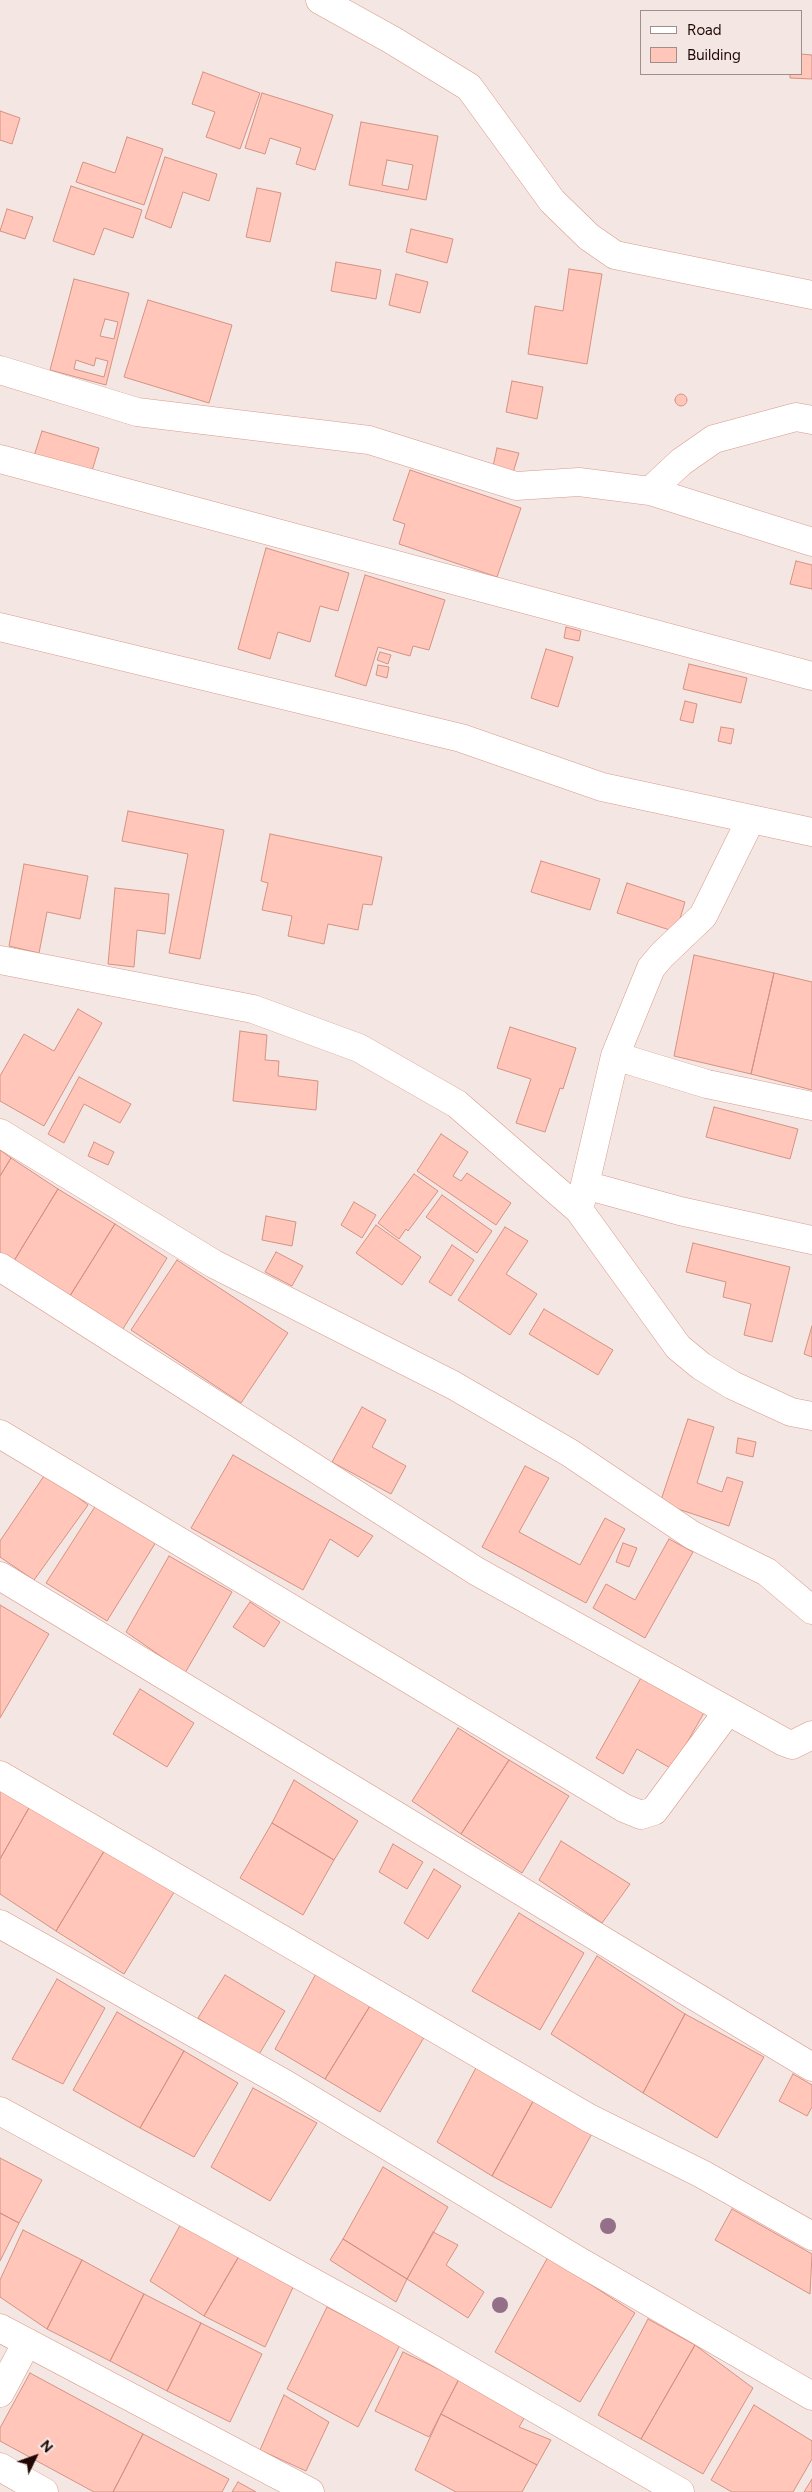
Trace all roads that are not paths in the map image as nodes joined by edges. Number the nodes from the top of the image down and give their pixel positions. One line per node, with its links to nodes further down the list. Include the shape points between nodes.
1 (320, 0): 2 (street, via 469,87 552,201 589,237 615,255)
2 (812, 295)
3 (0, 370): 6 (street, via 137,412 369,440 516,486 579,482)
4 (812, 420): 6 (street, via 796,418 714,439 681,462)
5 (0, 459): 9 (street)
6 (650, 490): 7 (street)
7 (812, 542)
8 (0, 626): 10 (street, via 461,738 602,787)
9 (812, 676)
10 (752, 819): 11 (street); 13 (street, via 703,916 651,968)
11 (812, 832)
12 (0, 960): 16 (street, via 253,1009 359,1048 457,1104)
13 (615, 1056): 14 (street, via 707,1084); 16 (street)
14 (812, 1106)
15 (0, 1133): 22 (street, via 214,1264 452,1385 570,1453 692,1534 767,1572)
16 (582, 1198): 17 (street, via 680,1211); 19 (street, via 678,1347 701,1366 732,1384 792,1412)
17 (812, 1240)
18 (0, 1266): 23 (street, via 476,1571)
19 (812, 1416)
20 (0, 1434): 23 (street, via 602,1796 641,1815 654,1811)
21 (0, 1576): 27 (street)
22 (812, 1610)
23 (728, 1711): 24 (street, via 792,1745)
24 (812, 1735)
25 (0, 1775): 29 (street, via 589,2118 702,2174)
26 (0, 1924): 33 (street, via 285,2084 577,2260)
27 (812, 2067)
28 (0, 2111): 37 (street, via 387,2323)
29 (812, 2236)
30 (0, 2328): 31 (street)
31 (27, 2342): 32 (street); 36 (street)
32 (0, 2393)
33 (812, 2396)
34 (0, 2467): 35 (street)
35 (44, 2492)
36 (310, 2492)
37 (680, 2492)

